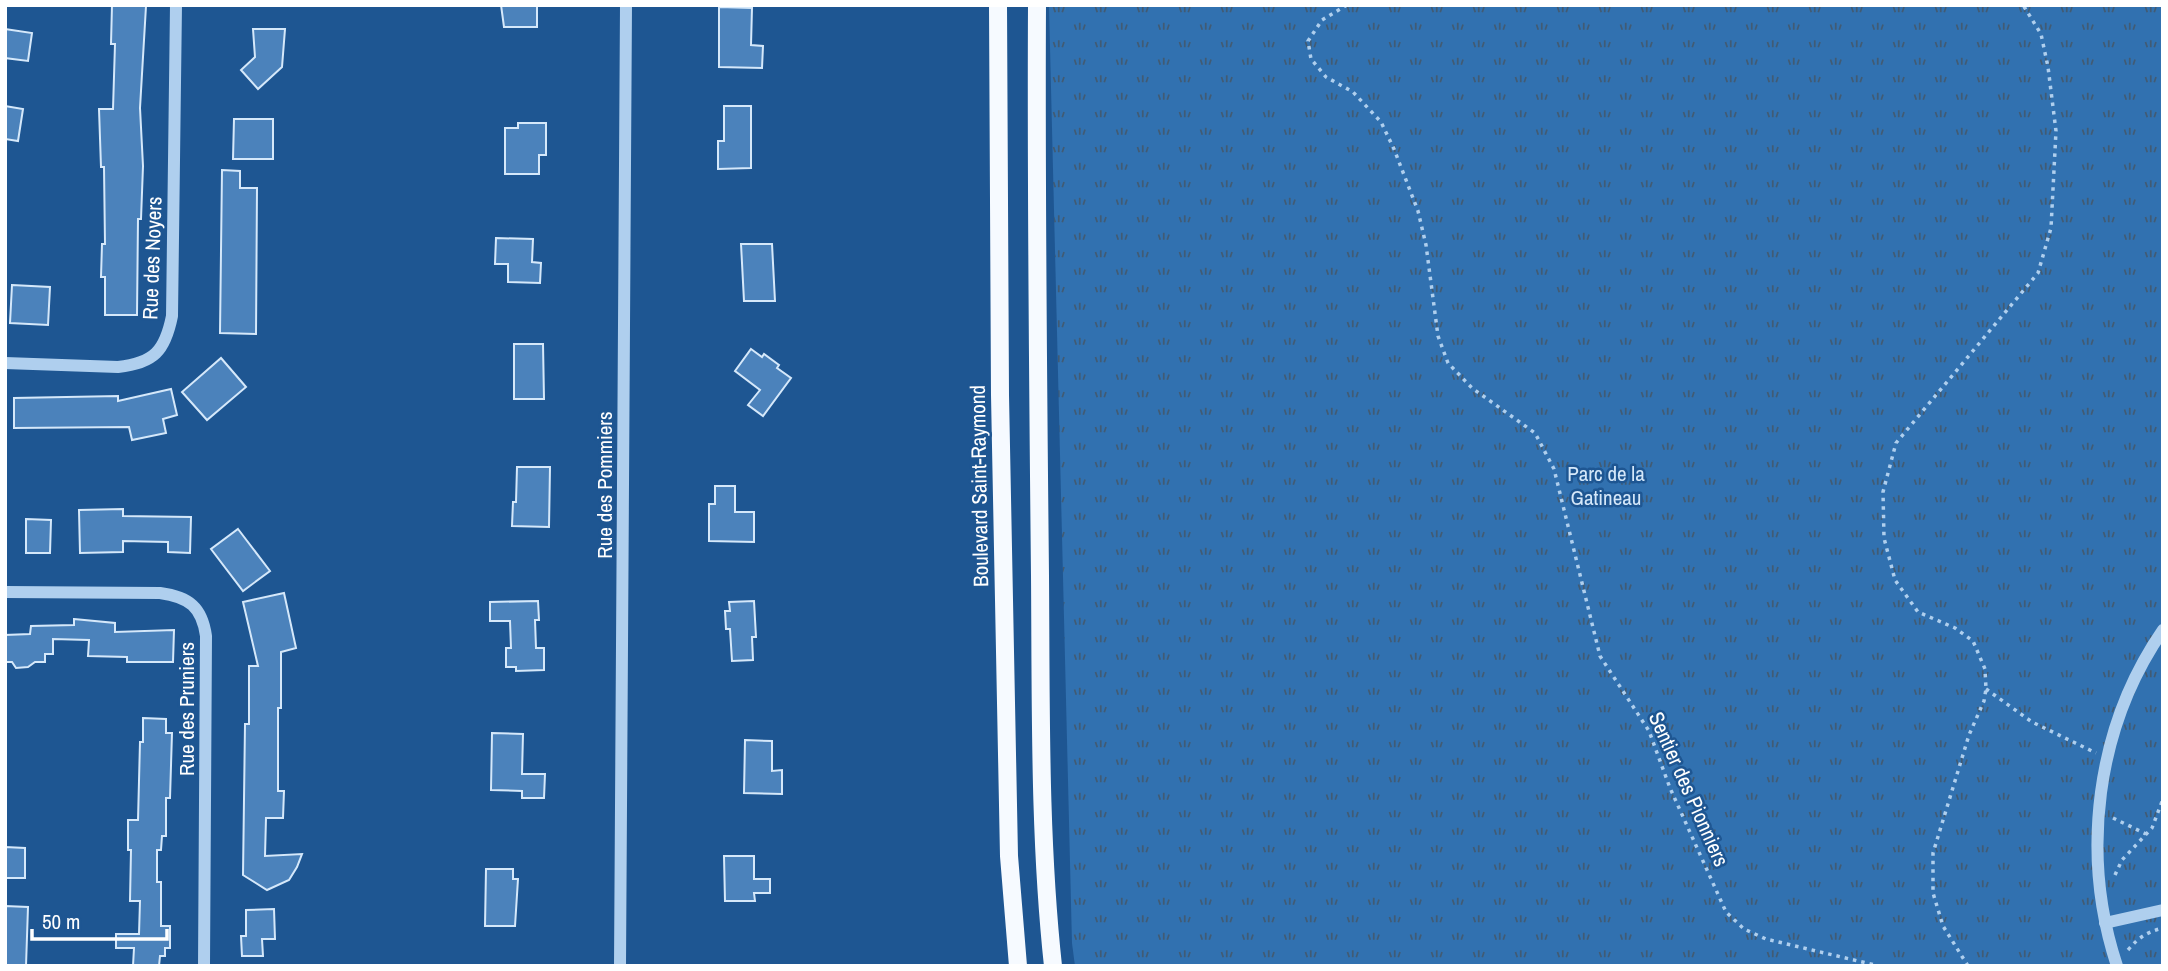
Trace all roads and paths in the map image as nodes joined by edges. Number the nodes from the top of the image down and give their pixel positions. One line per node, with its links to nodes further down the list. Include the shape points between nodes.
1 (176, 5): 7 (street, Rue des Noyers, via 169,333 159,351 136,365)
2 (626, 5): 21 (street, Rue des Pommiers)
3 (998, 5): 22 (main road, Boulevard Saint-Raymond, via 1009,843)
4 (1037, 5): 23 (main road, via 1042,773)
5 (1347, 5): 24 (path, Sentier des Pionniers, via 1322,20 1308,41 1311,59 1326,78 1353,92 1381,122 1394,149 1418,211 1438,335 1448,363 1472,388 1535,433 1555,470 1600,656 1649,731 1727,912 1744,929 1766,939)
6 (2023, 5): 10 (path, via 2042,34 2048,67 2056,131 2051,228 2038,273 1896,443 1883,492 1884,538 1895,580 1918,612 1973,641 1985,669)
7 (5, 363)
8 (5, 592): 20 (street, Rue des Pruniers, via 174,595 198,610 204,621)
9 (2163, 630): 11 (street, via 2120,714)
10 (1986, 689): 11 (path, via 2032,722); 25 (path, via 1933,853 1933,893 1943,926)
11 (2107, 758): 13 (street)
12 (2163, 799): 14 (path)
13 (2098, 810): 14 (path); 17 (street, via 2098,884)
14 (2146, 834): 15 (path, via 2117,867)
15 (2116, 881)
16 (2163, 910): 17 (street)
17 (2105, 923): 26 (street)
18 (2163, 928): 19 (path, via 2147,932)
19 (2128, 950)
20 (204, 966)
21 (620, 966)
22 (1018, 966)
23 (1054, 966)
24 (1880, 966)
25 (1968, 966)
26 (2117, 966)

